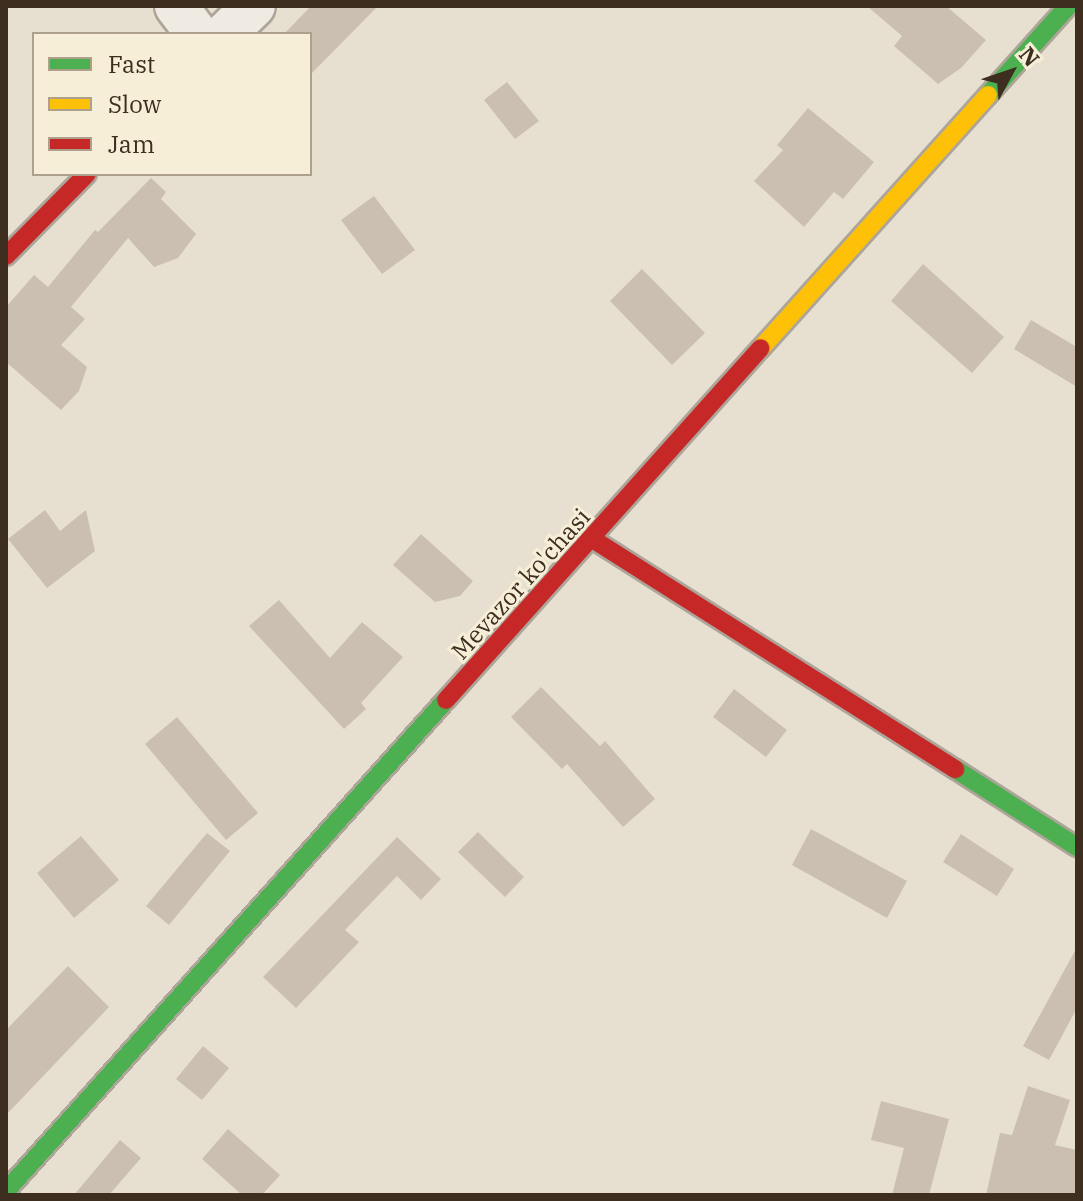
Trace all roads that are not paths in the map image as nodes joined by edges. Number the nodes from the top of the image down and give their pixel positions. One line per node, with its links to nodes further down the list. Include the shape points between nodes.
1 (176, 6): 4 (street)
2 (254, 6): 5 (street)
3 (1068, 6): 8 (street, Mevazor ko'chasi)
4 (196, 32)
5 (227, 32)
6 (85, 176): 7 (street)
7 (6, 256)
8 (594, 540): 9 (street); 10 (street, Mevazor ko'chasi)
9 (1077, 847)
10 (6, 1191)

